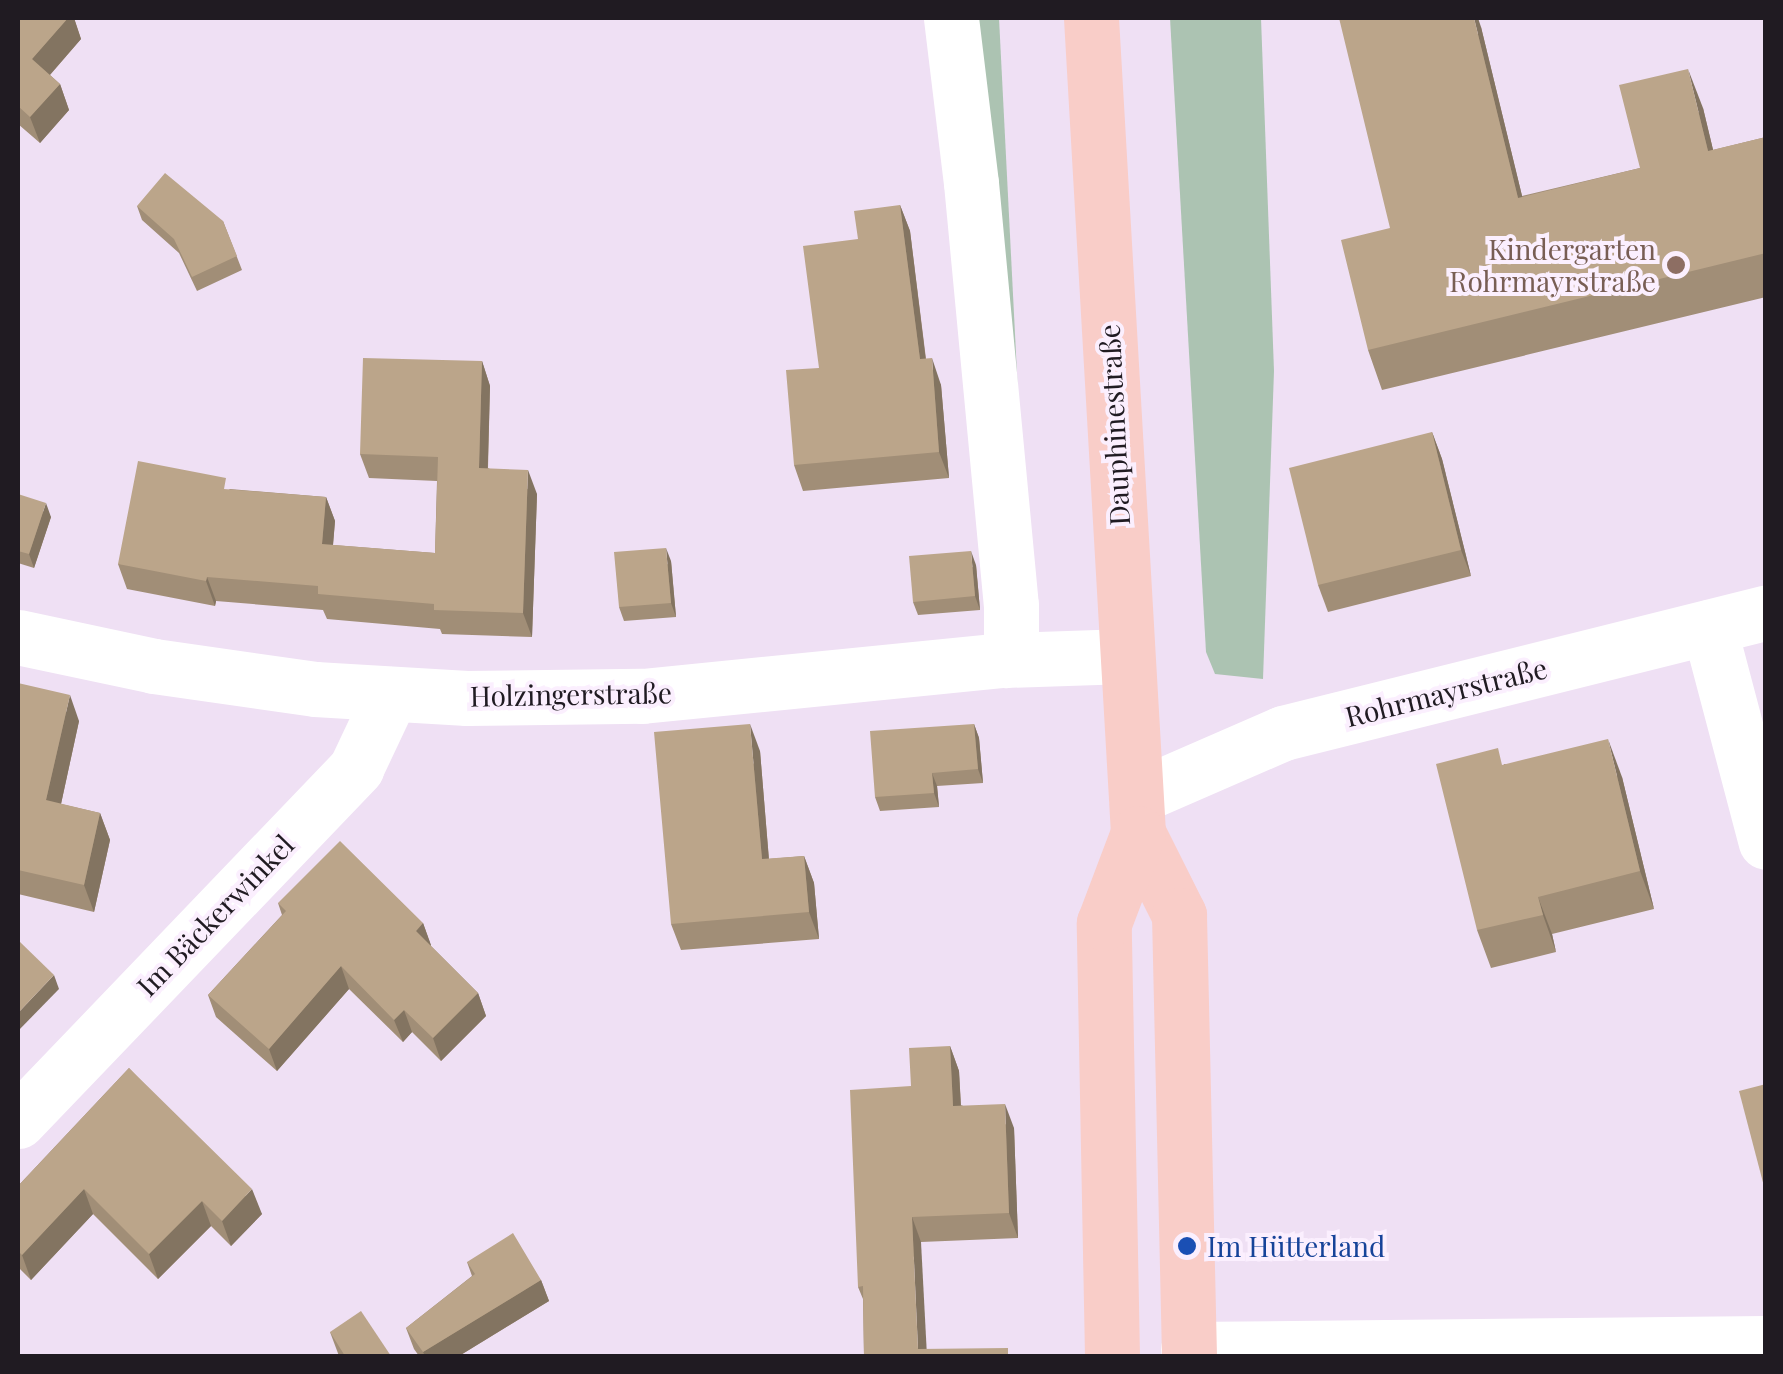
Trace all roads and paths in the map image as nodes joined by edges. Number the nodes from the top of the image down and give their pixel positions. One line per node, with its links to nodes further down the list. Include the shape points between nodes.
1 (951, 18): 7 (street, via 1011,605 1012,640)
2 (1091, 18): 6 (main road, Dauphinestraße)
3 (1766, 612): 4 (street, Rohrmayrstraße)
4 (1709, 627): 9 (street, Rohrmayrstraße, via 1282,733); 10 (street)
5 (18, 637): 8 (street, Holzingerstraße, via 154,666)
6 (1127, 656): 7 (street, Holzingerstraße); 9 (main road, Dauphinestraße)
7 (1004, 660): 8 (street, Holzingerstraße, via 642,696)
8 (390, 694): 11 (street, Im Bäckerwinkel, via 356,768)
9 (1137, 815): 14 (main road, Dauphinestraße, via 1179,915); 15 (main road, Dauphinestraße, via 1104,922)
10 (1766, 842)
11 (18, 1121)
12 (1766, 1343): 13 (street)
13 (1554, 1351): 14 (street)
14 (1188, 1353)
15 (1112, 1356)

